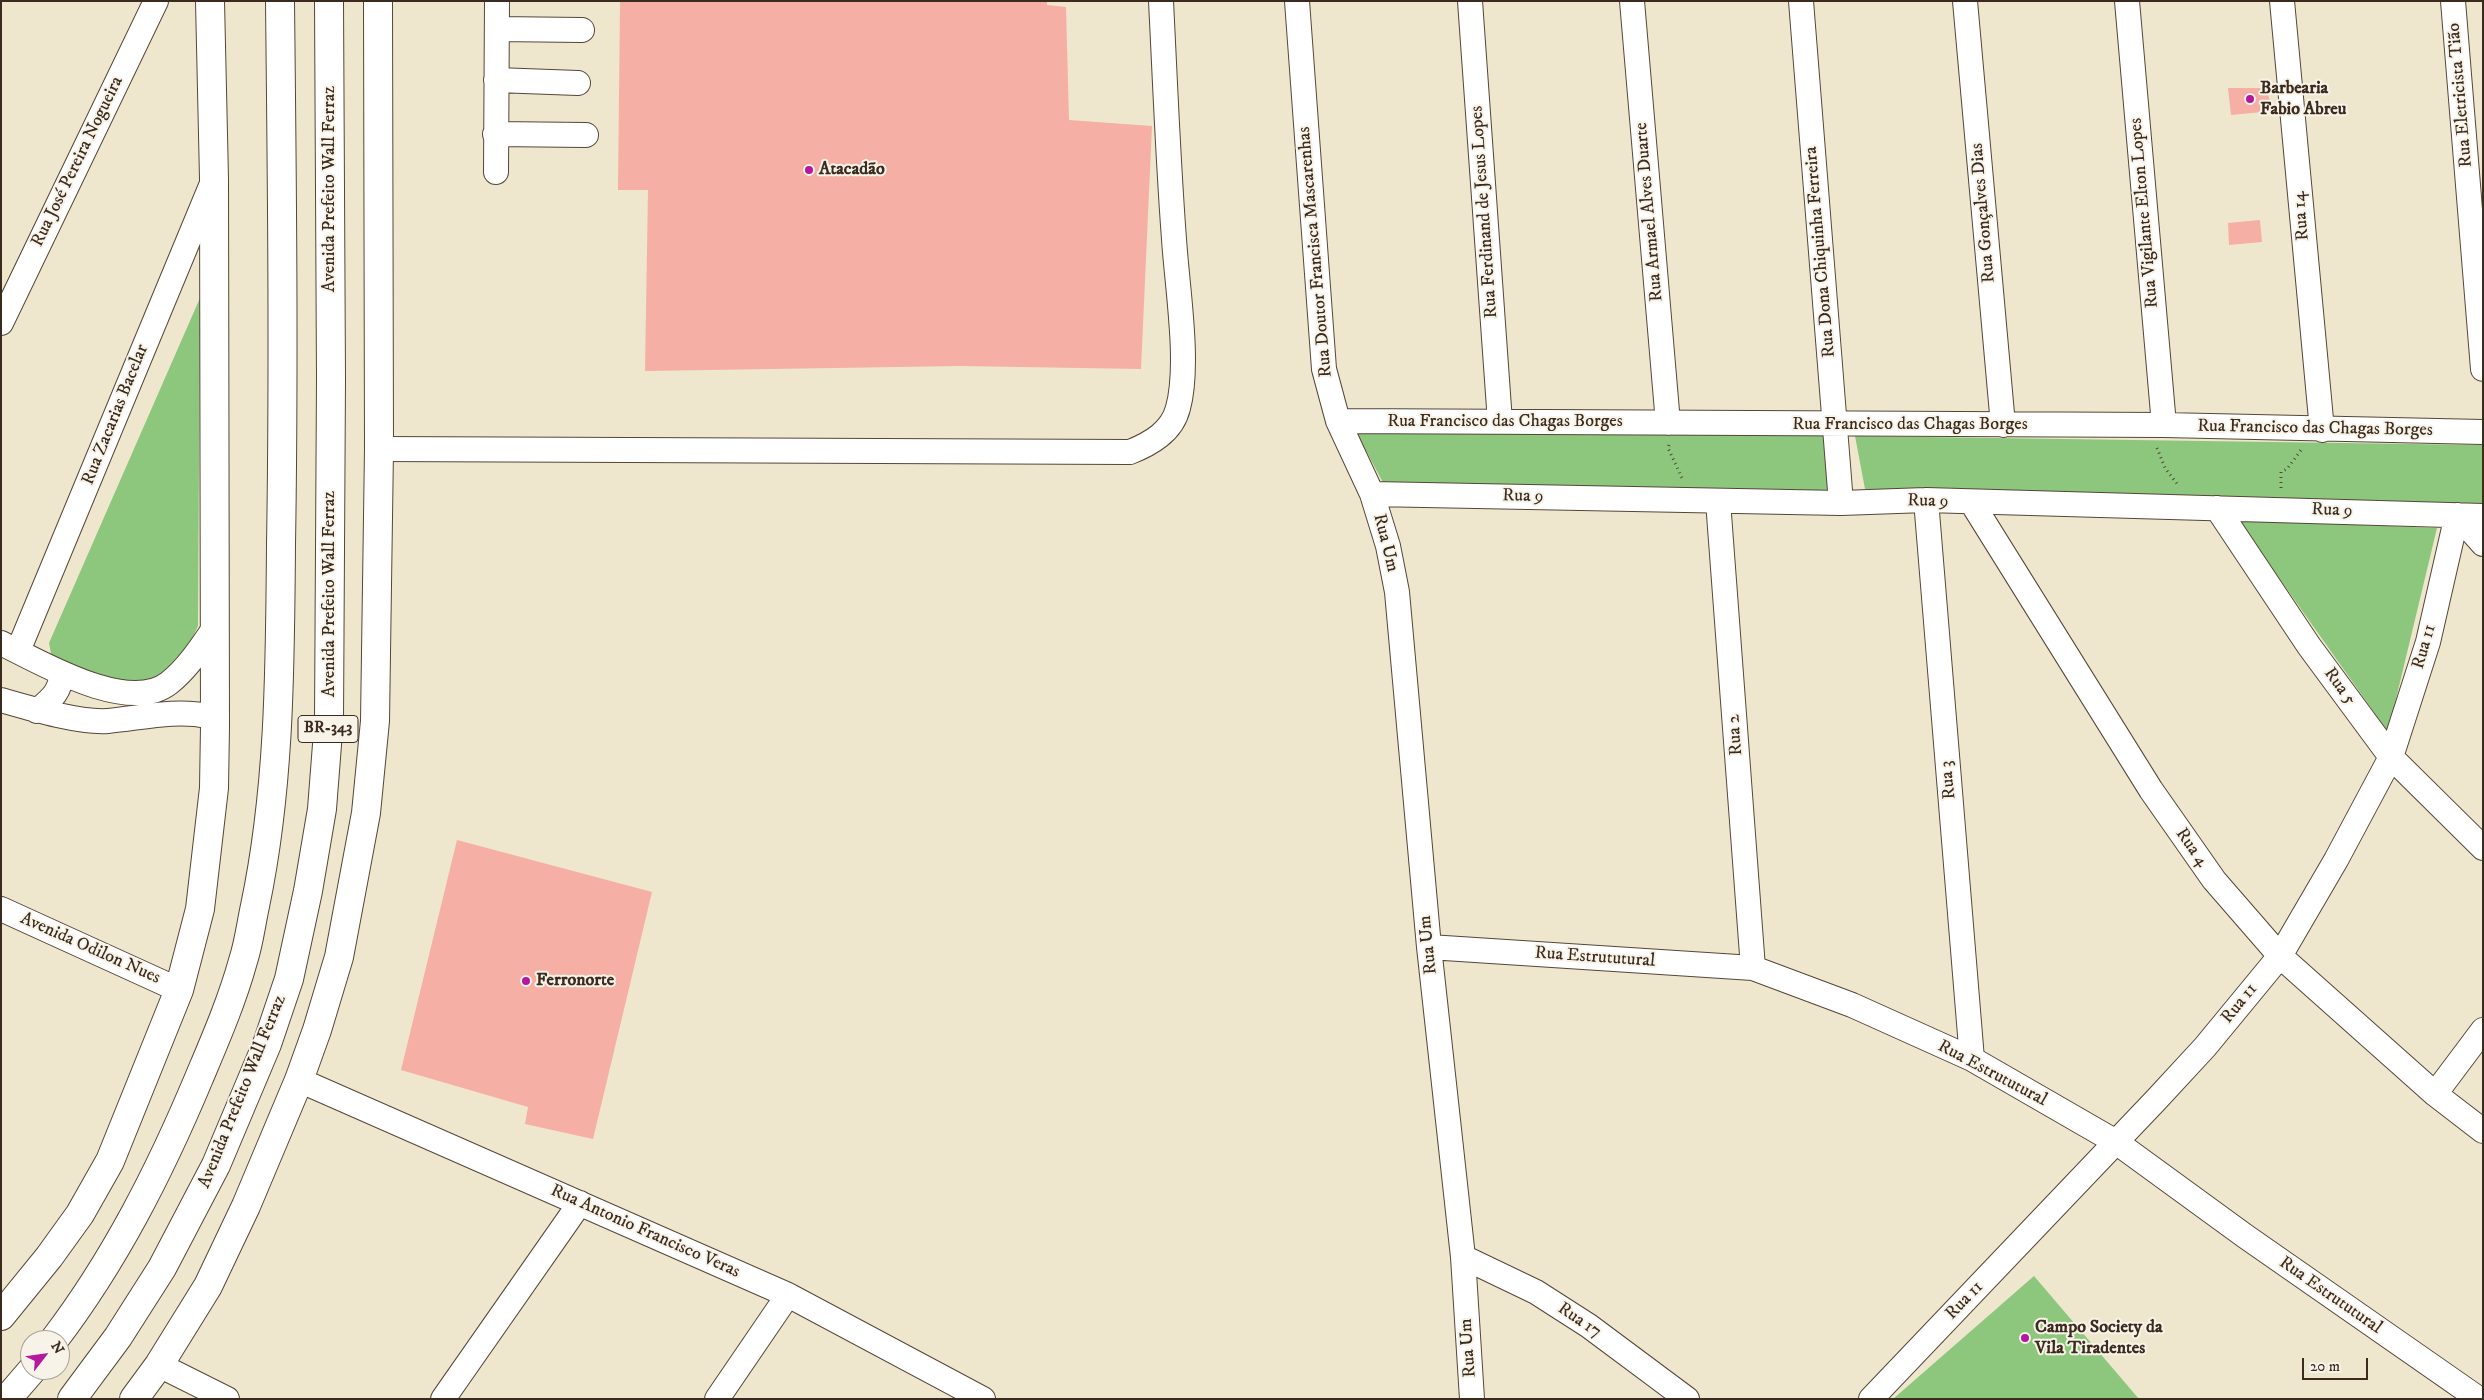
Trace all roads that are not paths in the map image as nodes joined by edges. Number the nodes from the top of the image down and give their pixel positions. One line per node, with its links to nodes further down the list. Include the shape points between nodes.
1 (156, 1): 24 (street, Rua José Pereira Nogueira)
2 (210, 1): 23 (main road)
3 (280, 1): 67 (main road, BR-343, via 284,367 279,718 262,876 241,968 172,1143 118,1246)
4 (329, 1): 72 (main road, Avenida Prefeito Wall Ferraz / BR-343, via 329,719 322,809 308,891 276,1016 216,1165 162,1268 118,1337)
5 (378, 1): 34 (main road)
6 (497, 1): 16 (street)
7 (1161, 1): 34 (street, via 1183,366 1178,410 1166,431 1150,444 1130,452)
8 (1297, 1): 26 (street, Rua Doutor Francisca Mascarenhas, via 1324,369)
9 (1470, 1): 27 (street, Rua Ferdinand de Jesus Lopes)
10 (1632, 1): 28 (street, Rua Armael Alves Duarte)
11 (1801, 1): 29 (street, Rua Dona Chiquinha Ferreira)
12 (1965, 1): 30 (street, Rua Gonçalves Dias)
13 (2127, 1): 31 (street, Rua Vigilante Elton Lopes)
14 (2282, 1): 32 (street, Rua 14)
15 (2453, 1): 25 (street, Rua Eletricista Tião)
16 (497, 29): 17 (street); 18 (street)
17 (582, 30)
18 (496, 80): 19 (street); 20 (street)
19 (578, 83)
20 (496, 134): 21 (street); 22 (street)
21 (586, 135)
22 (496, 172)
23 (214, 179): 44 (main road); 45 (street, Rua Zacarias Bacelar)
24 (1, 323)
25 (2483, 369)
26 (1338, 421): 27 (street, Rua Francisco das Chagas Borges); 35 (street, Rua Doutor Francisca Mascarenhas)
27 (1500, 422): 28 (street, Rua Francisco das Chagas Borges)
28 (1668, 423): 29 (street, Rua Francisco das Chagas Borges)
29 (1835, 424): 30 (street, Rua Francisco das Chagas Borges); 38 (street, Rua Dona Chiquinha Ferreira)
30 (2003, 425): 31 (street, Rua Francisco das Chagas Borges)
31 (2164, 425): 32 (street, Rua Francisco das Chagas Borges)
32 (2320, 430): 33 (street, Rua Francisco das Chagas Borges)
33 (2483, 432)
34 (379, 449): 59 (main road, via 375,721 366,813 339,957)
35 (1372, 494): 37 (street, Rua 9); 53 (street, Rua Um, via 1388,546 1397,592)
36 (1926, 500): 38 (street, Rua 9); 39 (street, Rua 9); 58 (street, Rua 3)
37 (1718, 501): 38 (street, Rua 9); 55 (street, Rua 2)
38 (1841, 503)
39 (1972, 503): 40 (street, Rua 9); 54 (street, Rua 4, via 2151,790 2214,880)
40 (2206, 508): 41 (street, Rua 9); 50 (street, Rua 5)
41 (2457, 516): 42 (street, Rua 9); 43 (street); 50 (street, Rua 11, via 2428,642)
42 (2483, 516)
43 (2483, 544)
44 (215, 627): 46 (street, via 188,664 168,684 143,693 109,690); 49 (main road)
45 (10, 647): 46 (street)
46 (61, 674): 48 (street, via 59,689)
47 (1, 700): 48 (street)
48 (37, 711): 49 (street, via 106,721 191,713 208,716)
49 (215, 726): 56 (main road, via 213,797 200,909)
50 (2391, 757): 51 (street, Rua 5); 54 (street, Rua 11)
51 (2483, 848)
52 (1, 909): 56 (street, Avenida Odilon Nues)
53 (1429, 947): 55 (street, Rua Estrututural); 64 (street, Rua Um)
54 (2280, 956): 60 (street, Rua 4); 62 (street, Rua 11, via 2205,1047)
55 (1754, 968): 58 (street, Rua Estrututural, via 1852,1005)
56 (178, 990): 66 (main road, via 110,1161 80,1214)
57 (2483, 1030): 60 (street)
58 (1972, 1059): 62 (street, Rua Estrututural)
59 (299, 1080): 63 (street, Rua Antonio Francisco Veras); 68 (main road, via 212,1277)
60 (2435, 1094): 61 (street, Rua 4)
61 (2483, 1131)
62 (2116, 1142): 79 (street, Rua 11); 80 (street, Rua Estrututural)
63 (580, 1204): 65 (street, Rua Antonio Francisco Veras); 75 (street)
64 (1463, 1257): 77 (street, Rua Um); 78 (street, Rua 17, via 1536,1292 1590,1326)
65 (788, 1296): 70 (street, Rua Antonio Francisco Veras); 76 (street)
66 (1, 1316)
67 (62, 1330)
68 (159, 1365): 73 (main road); 74 (street)
69 (23, 1380): 71 (main road)
70 (974, 1396)
71 (7, 1399)
72 (72, 1399)
73 (134, 1399)
74 (227, 1399)
75 (443, 1399)
76 (717, 1399)
77 (1472, 1399)
78 (1687, 1399)
79 (1871, 1399)
80 (2479, 1399)

